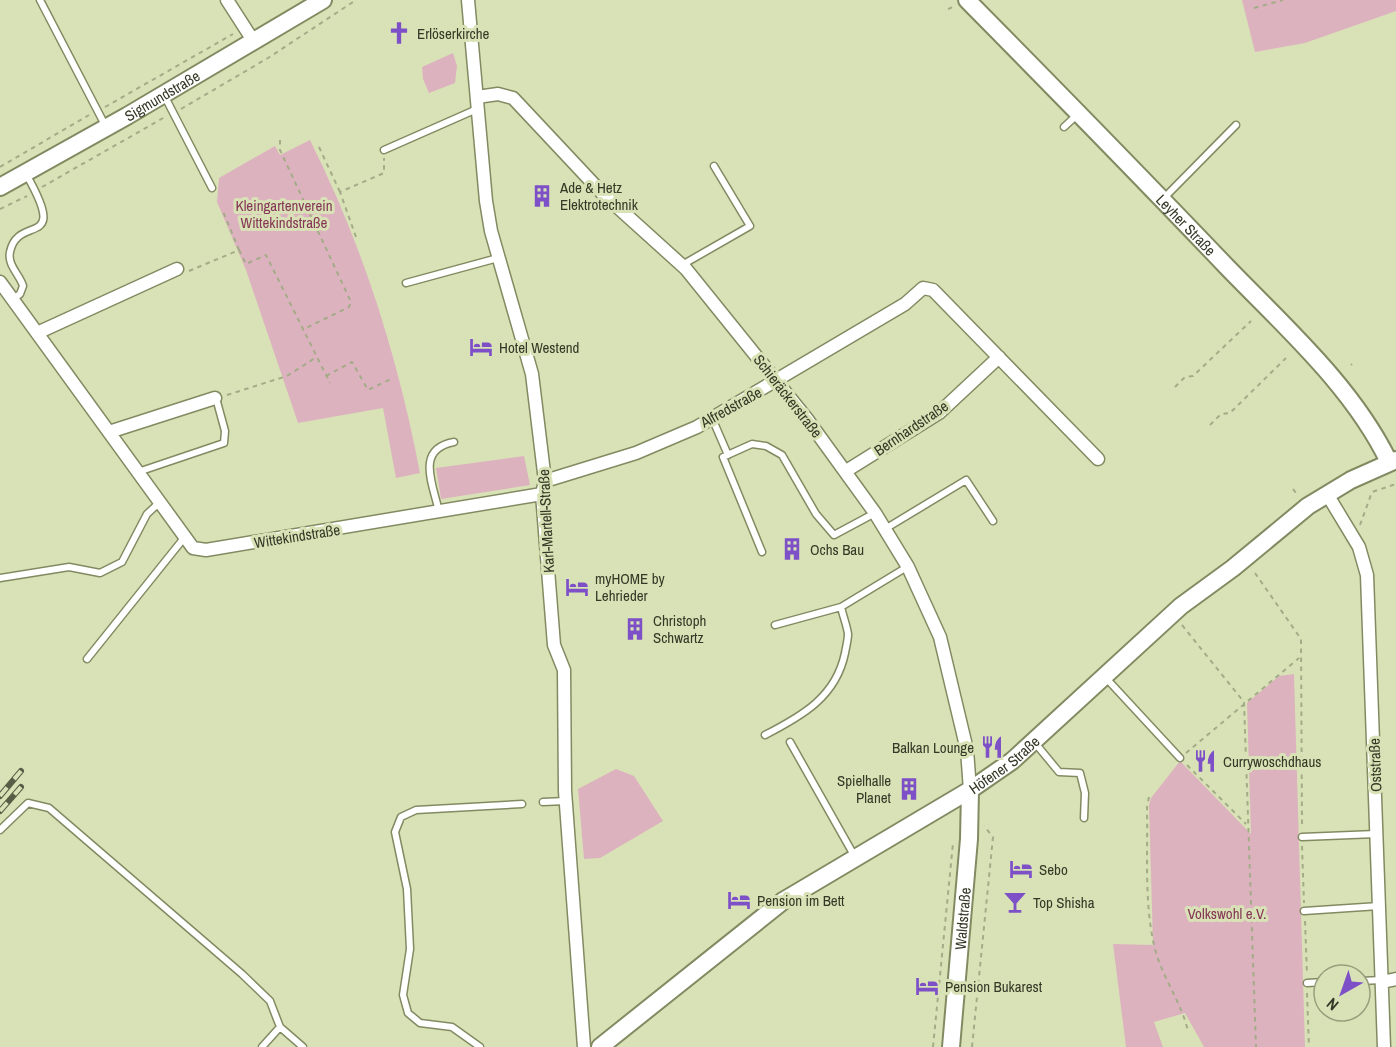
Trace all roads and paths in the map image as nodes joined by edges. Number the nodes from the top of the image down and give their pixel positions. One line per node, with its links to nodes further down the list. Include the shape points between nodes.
1 (40, 0): 12 (lane)
2 (227, 0): 9 (street)
3 (322, 0): 9 (main road, Sigmundstraße)
4 (468, 0): 11 (street, Karl-Martell-Straße)
5 (967, 0): 13 (main road, Leyher Straße)
6 (1283, 0): 7 (path)
7 (1254, 8)
8 (233, 34): 12 (path)
9 (254, 42): 10 (main road, Sigmundstraße)
10 (164, 94): 16 (main road, Sigmundstraße); 24 (lane)
11 (477, 103): 19 (lane); 30 (street, Karl-Martell-Straße, via 486,201); 31 (street, Schieräckerstraße, via 498,94 513,98 567,159)
12 (98, 111): 16 (lane); 21 (path)
13 (1078, 114): 15 (lane); 26 (main road, Leyher Straße)
14 (1236, 125): 26 (lane)
15 (1064, 127)
16 (106, 128): 22 (main road, Sigmundstraße)
17 (280, 140): 37 (path, via 280,150 351,302 349,307)
18 (319, 147): 25 (path)
19 (384, 150): 25 (path, via 384,172)
20 (714, 166): 31 (lane, via 750,226)
21 (0, 167)
22 (26, 173): 23 (main road, Sigmundstraße); 35 (lane, via 45,210 39,227 19,237 9,252 9,261 23,286)
23 (0, 187)
24 (212, 188)
25 (340, 192): 28 (path)
26 (1163, 200): 55 (main road, Leyher Straße, via 1348,397)
27 (222, 209): 29 (path)
28 (356, 237)
29 (239, 250): 32 (path); 37 (path, via 246,264 266,255)
30 (499, 258): 34 (lane); 58 (street, Karl-Martell-Straße, via 532,374)
31 (682, 265): 44 (street, Schieräckerstraße)
32 (183, 270): 38 (street)
33 (0, 282): 35 (street)
34 (406, 283)
35 (13, 299): 38 (street)
36 (1251, 321): 46 (path, via 1193,376 1185,377)
37 (303, 330): 40 (path)
38 (37, 333): 51 (street)
39 (999, 357): 44 (street, Alfredstraße, via 933,290 923,288 905,304); 54 (street); 56 (street, Bernhardstraße, via 939,413)
40 (316, 358): 42 (path); 47 (path, via 287,376)
41 (1286, 358): 50 (path, via 1230,413 1221,414)
42 (326, 376): 43 (path, via 352,362 368,390); 45 (path)
43 (393, 378)
44 (776, 382): 49 (street, Alfredstraße); 56 (street, Schieräckerstraße)
45 (330, 383)
46 (1175, 387)
47 (230, 394)
48 (216, 398): 51 (street); 57 (lane, via 225,431 224,443)
49 (712, 418): 53 (lane); 58 (street, Alfredstraße, via 636,453)
50 (1210, 424)
51 (109, 432): 57 (street)
52 (454, 442): 65 (lane, via 440,445 430,455)
53 (728, 455): 66 (lane, via 752,444 782,455 816,514 834,535); 71 (lane, via 723,457)
54 (1098, 459)
55 (1393, 461): 63 (main road, Höfener Straße)
56 (846, 471): 66 (street, Schieräckerstraße)
57 (138, 472): 64 (street)
58 (545, 481): 62 (street, Karl-Martell-Straße)
59 (1396, 484): 70 (path, via 1372,492)
60 (1293, 489): 61 (path)
61 (1296, 493)
62 (542, 494): 65 (street, Wittekindstraße); 88 (street, Karl-Martell-Straße, via 554,645 564,670)
63 (1327, 494): 70 (street, Oststraße); 76 (main road, Höfener Straße)
64 (160, 501): 69 (street); 74 (lane, via 147,514 122,562 100,573 69,567)
65 (439, 513): 69 (street, Wittekindstraße, via 206,550 193,548)
66 (875, 513): 68 (street, Schieräckerstraße)
67 (993, 521): 68 (lane, via 966,480)
68 (885, 529): 72 (street, Schieräckerstraße)
69 (184, 538): 79 (lane)
70 (1354, 539): 94 (street, Oststraße, via 1367,575)
71 (762, 552)
72 (908, 567): 75 (lane); 86 (street, Schieräckerstraße, via 940,637 966,750)
73 (1256, 573): 78 (path, via 1301,639)
74 (0, 578)
75 (841, 607): 77 (lane); 82 (lane, via 848,636 843,663 831,688 814,706)
76 (1172, 615): 80 (main road, Höfener Straße); 81 (path)
77 (775, 625)
78 (1299, 658): 81 (path); 95 (path)
79 (87, 659)
80 (1105, 677): 84 (main road, Höfener Straße); 85 (lane)
81 (1244, 702): 85 (path); 92 (path)
82 (765, 735)
83 (790, 742): 96 (lane)
84 (1035, 743): 86 (main road, Höfener Straße); 91 (lane, via 1059,772 1080,773 1085,793)
85 (1180, 758): 92 (path)
86 (970, 790): 96 (main road, Höfener Straße); 111 (main road, Waldstraße)
87 (1149, 797): 105 (path, via 1151,929 1161,966 1185,1015)
88 (566, 801): 89 (lane); 109 (street, Karl-Martell-Straße)
89 (543, 802)
90 (522, 804): 108 (lane, via 416,810 401,817 396,832 407,889 410,949 403,995 408,1013 420,1023 452,1027)
91 (1084, 818)
92 (1248, 826): 112 (path)
93 (0, 830): 104 (lane, via 28,803 49,808 242,974 270,1001)
94 (1376, 834): 95 (lane); 97 (street, Oststraße)
95 (1302, 837): 98 (path)
96 (855, 858): 110 (main road, Höfener Straße, via 774,907)
97 (1380, 906): 98 (lane); 101 (street, Oststraße)
98 (1304, 911): 102 (path)
99 (1396, 979): 101 (street)
100 (1372, 981): 101 (lane)
101 (1382, 981): 114 (street, Oststraße)
102 (1307, 983): 103 (lane); 113 (path)
103 (1312, 983)
104 (280, 1027): 106 (lane); 107 (lane)
105 (1188, 1031)
106 (262, 1047)
107 (303, 1047)
108 (480, 1047)
109 (584, 1047)
110 (600, 1047)
111 (951, 1047)
112 (1256, 1047)
113 (1309, 1047)
114 (1384, 1047)

